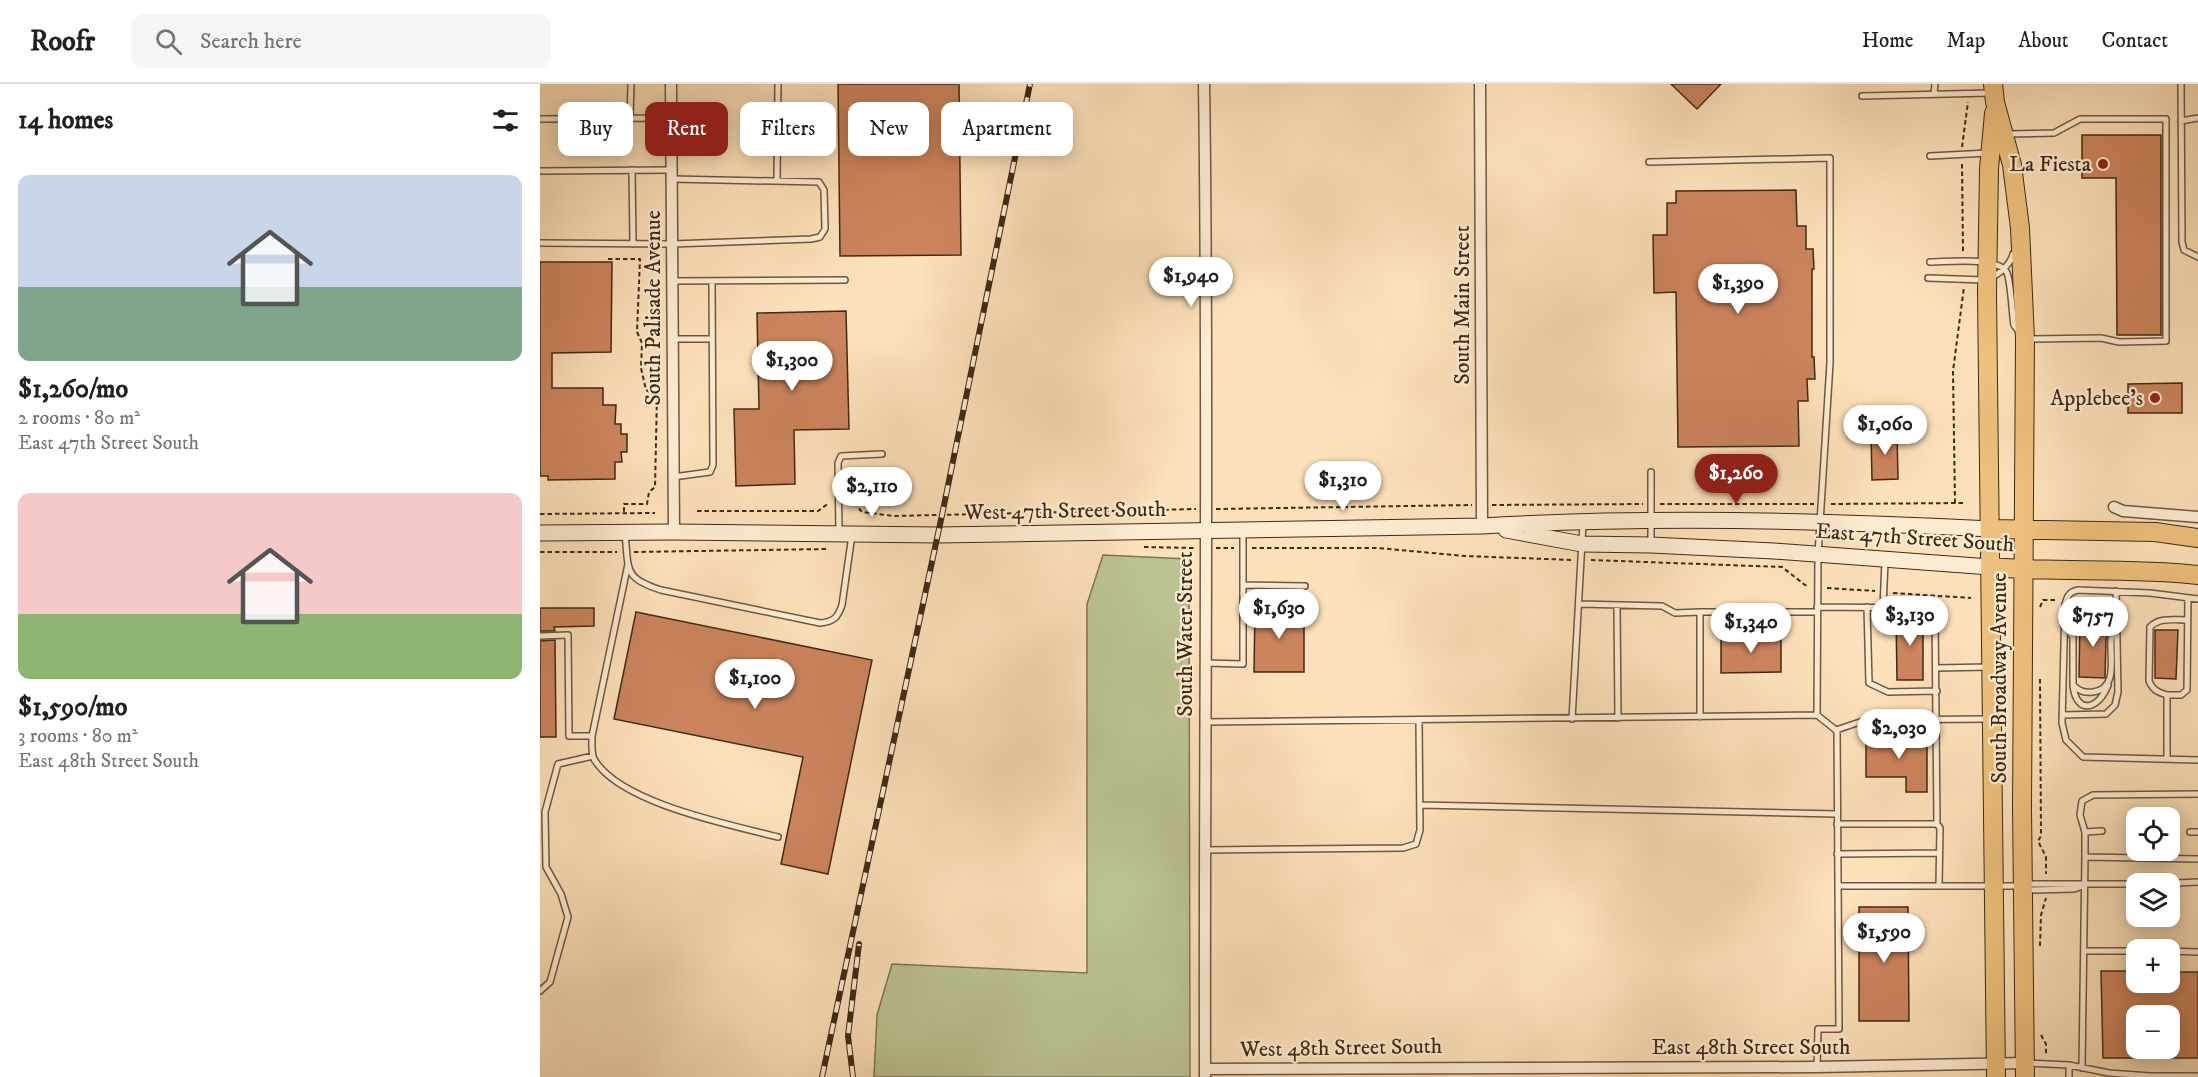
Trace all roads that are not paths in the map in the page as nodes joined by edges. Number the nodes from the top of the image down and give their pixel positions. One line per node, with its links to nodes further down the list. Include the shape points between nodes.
1 (631, 84): 11 (lane)
2 (671, 84): 12 (street, South Palisade Avenue)
3 (778, 84): 25 (lane)
4 (1204, 84): 52 (street, South Water Street)
5 (1480, 84): 48 (street, South Main Street)
6 (1935, 84): 9 (lane)
7 (2181, 84): 16 (lane)
8 (1994, 93): 9 (lane); 17 (main road, South Broadway Avenue); 18 (main road, South Broadway Avenue)
9 (1934, 94): 10 (lane)
10 (1862, 96)
11 (630, 102)
12 (671, 102)
13 (2198, 118): 16 (lane)
14 (540, 119): 15 (lane)
15 (558, 119)
16 (2181, 121): 30 (lane, via 2182,242 2184,250)
17 (2004, 134): 26 (main road, South Broadway Avenue); 39 (lane, via 2054,133 2079,119 2166,119 2166,341)
18 (1990, 153): 20 (lane); 32 (main road, South Broadway Avenue)
19 (672, 156): 24 (street, South Palisade Avenue)
20 (1930, 156)
21 (1649, 162): 47 (lane, via 1830,158 1830,363)
22 (632, 170): 23 (lane); 24 (lane); 28 (lane)
23 (540, 171)
24 (672, 175): 25 (lane); 29 (street, South Palisade Avenue)
25 (777, 180): 29 (lane, via 819,182 824,190 825,230 820,237)
26 (2020, 228): 32 (lane, via 2012,258); 39 (main road, South Broadway Avenue)
27 (540, 243): 28 (lane)
28 (633, 243): 29 (lane)
29 (672, 244): 35 (street, South Palisade Avenue)
30 (2198, 257)
31 (1930, 262): 32 (lane, via 1963,262)
32 (1993, 270): 33 (lane, via 1964,279); 39 (lane, via 2008,274 2014,325); 49 (main road, South Broadway Avenue)
33 (1928, 278)
34 (845, 280): 36 (lane)
35 (672, 281): 36 (lane); 37 (street, South Palisade Avenue)
36 (712, 281): 38 (lane)
37 (672, 339): 38 (lane); 42 (street, South Palisade Avenue)
38 (712, 339): 42 (lane, via 713,465 711,472)
39 (2025, 339): 51 (main road, South Broadway Avenue)
40 (882, 454): 57 (lane, via 841,456 838,463 838,502)
41 (1651, 472): 44 (lane)
42 (673, 477): 54 (street, South Palisade Avenue)
43 (2114, 507): 45 (street)
44 (1651, 512): 46 (street, East 47th Street South); 47 (street, East 47th Street South); 58 (lane)
45 (2198, 517)
46 (1584, 521): 48 (street, East 47th Street South); 59 (lane)
47 (1822, 523): 49 (street, East 47th Street South); 60 (lane)
48 (1482, 526): 50 (street, West 47th Street South); 59 (street, East 47th Street South)
49 (1991, 529): 51 (main road, East 47th Street South); 63 (main road, South Broadway Avenue)
50 (1243, 530): 52 (street, West 47th Street South); 66 (lane)
51 (2022, 530): 56 (main road, East 47th Street South, via 2155,532); 64 (main road, South Broadway Avenue)
52 (1205, 531): 57 (street, West 47th Street South); 81 (street, South Water Street)
53 (625, 532): 54 (street, West 47th Street South); 55 (street, West 47th Street South); 62 (lane)
54 (674, 532): 57 (street, West 47th Street South)
55 (540, 533)
56 (2198, 538)
57 (847, 539): 62 (lane, via 842,605 839,616 831,622 820,623 661,590 642,584 632,576)
58 (1651, 545): 59 (street, East 47th Street South); 60 (street, East 47th Street South)
59 (1582, 552): 71 (lane)
60 (1818, 555): 61 (street, East 47th Street South); 75 (lane)
61 (1885, 560): 63 (street, East 47th Street South); 74 (lane)
62 (628, 564): 98 (lane)
63 (1990, 567): 64 (main road, East 47th Street South); 82 (main road, South Broadway Avenue)
64 (2023, 570): 65 (main road, East 47th Street South); 124 (main road, South Broadway Avenue)
65 (2198, 575)
66 (1244, 585): 67 (lane); 81 (lane, via 1243,664)
67 (1305, 586)
68 (2116, 591): 69 (lane); 78 (lane, via 2072,591 2065,605); 79 (lane)
69 (2188, 598): 70 (lane); 77 (lane)
70 (2198, 599)
71 (1579, 604): 72 (lane); 92 (lane)
72 (1617, 605): 76 (lane, via 1662,606 1675,613); 91 (lane)
73 (1867, 608): 74 (lane); 75 (lane); 86 (lane, via 1869,682 1888,692)
74 (1883, 608): 83 (lane, via 1932,611)
75 (1817, 609): 76 (lane); 88 (lane)
76 (1700, 612): 90 (lane)
77 (2187, 620): 87 (lane, via 2187,690 2181,695); 87 (lane, via 2164,620 2150,627 2149,681 2157,692)
78 (2064, 626): 85 (lane, via 2073,638); 89 (lane)
79 (2117, 626): 84 (lane, via 2111,638); 89 (lane, via 2115,705 2106,714)
80 (540, 636): 98 (lane, via 568,635 569,736)
81 (1204, 663): 96 (street, South Water Street)
82 (1990, 667): 83 (lane); 94 (main road, South Broadway Avenue)
83 (1936, 668): 86 (lane)
84 (2109, 683): 85 (lane, via 2101,691 2089,692); 85 (lane, via 2099,702 2092,706 2079,704)
85 (2073, 685)
86 (1936, 691): 93 (lane)
87 (2167, 695): 100 (lane)
88 (1817, 715): 90 (lane); 97 (lane)
89 (2062, 715): 100 (lane, via 2066,740 2083,757)
90 (1700, 717): 91 (lane)
91 (1618, 718): 92 (lane)
92 (1572, 719): 95 (lane)
93 (1937, 719): 94 (lane); 97 (lane, via 1866,720); 106 (lane)
94 (1991, 719): 123 (main road, South Broadway Avenue)
95 (1419, 720): 96 (lane); 103 (lane)
96 (1204, 722): 112 (street, South Water Street)
97 (1836, 730): 104 (lane)
98 (592, 736): 99 (lane)
99 (593, 756): 111 (lane, via 604,773 634,792 700,818); 129 (lane, via 558,764 545,812 546,867 568,917 550,982)
100 (2167, 759): 101 (lane)
101 (2198, 760)
102 (2198, 794): 108 (lane, via 2093,795 2082,801 2079,815)
103 (1420, 805): 104 (lane); 112 (lane, via 1416,844 1403,848)
104 (1837, 814): 105 (lane)
105 (1837, 824): 106 (lane); 114 (lane)
106 (1937, 824): 113 (lane)
107 (2102, 831): 108 (lane)
108 (2085, 832): 115 (lane)
109 (2190, 832): 110 (lane)
110 (2198, 832)
111 (778, 837)
112 (1204, 850): 138 (street, South Water Street)
113 (1939, 853): 114 (lane); 122 (lane)
114 (1838, 854): 121 (lane)
115 (2085, 857): 116 (lane); 120 (lane)
116 (2198, 859)
117 (2198, 882): 118 (lane)
118 (2180, 883)
119 (2126, 884): 120 (lane)
120 (2085, 885): 124 (lane); 125 (lane)
121 (1838, 886): 122 (lane); 132 (lane, via 1839,1029 1818,1029)
122 (1939, 886): 123 (lane)
123 (1995, 886): 124 (lane); 134 (main road, South Broadway Avenue)
124 (2023, 887): 135 (main road, South Broadway Avenue)
125 (2084, 951): 126 (lane); 133 (lane)
126 (2126, 951)
127 (2180, 951): 128 (lane)
128 (2198, 952)
129 (540, 991)
130 (2068, 1065): 133 (lane); 135 (lane, via 2046,1064); 140 (lane)
131 (1477, 1067): 136 (street, East 48th Street South); 138 (street, West 48th Street South)
132 (1817, 1067): 134 (street, East 48th Street South); 137 (street, East 48th Street South)
133 (2082, 1068): 139 (lane, via 2150,1076)
134 (1996, 1070): 135 (street, East 48th Street South)
135 (2025, 1070)
136 (1527, 1072): 137 (street, East 48th Street South)
137 (1687, 1072)
138 (1205, 1073)
139 (2198, 1076)
140 (2069, 1077)

